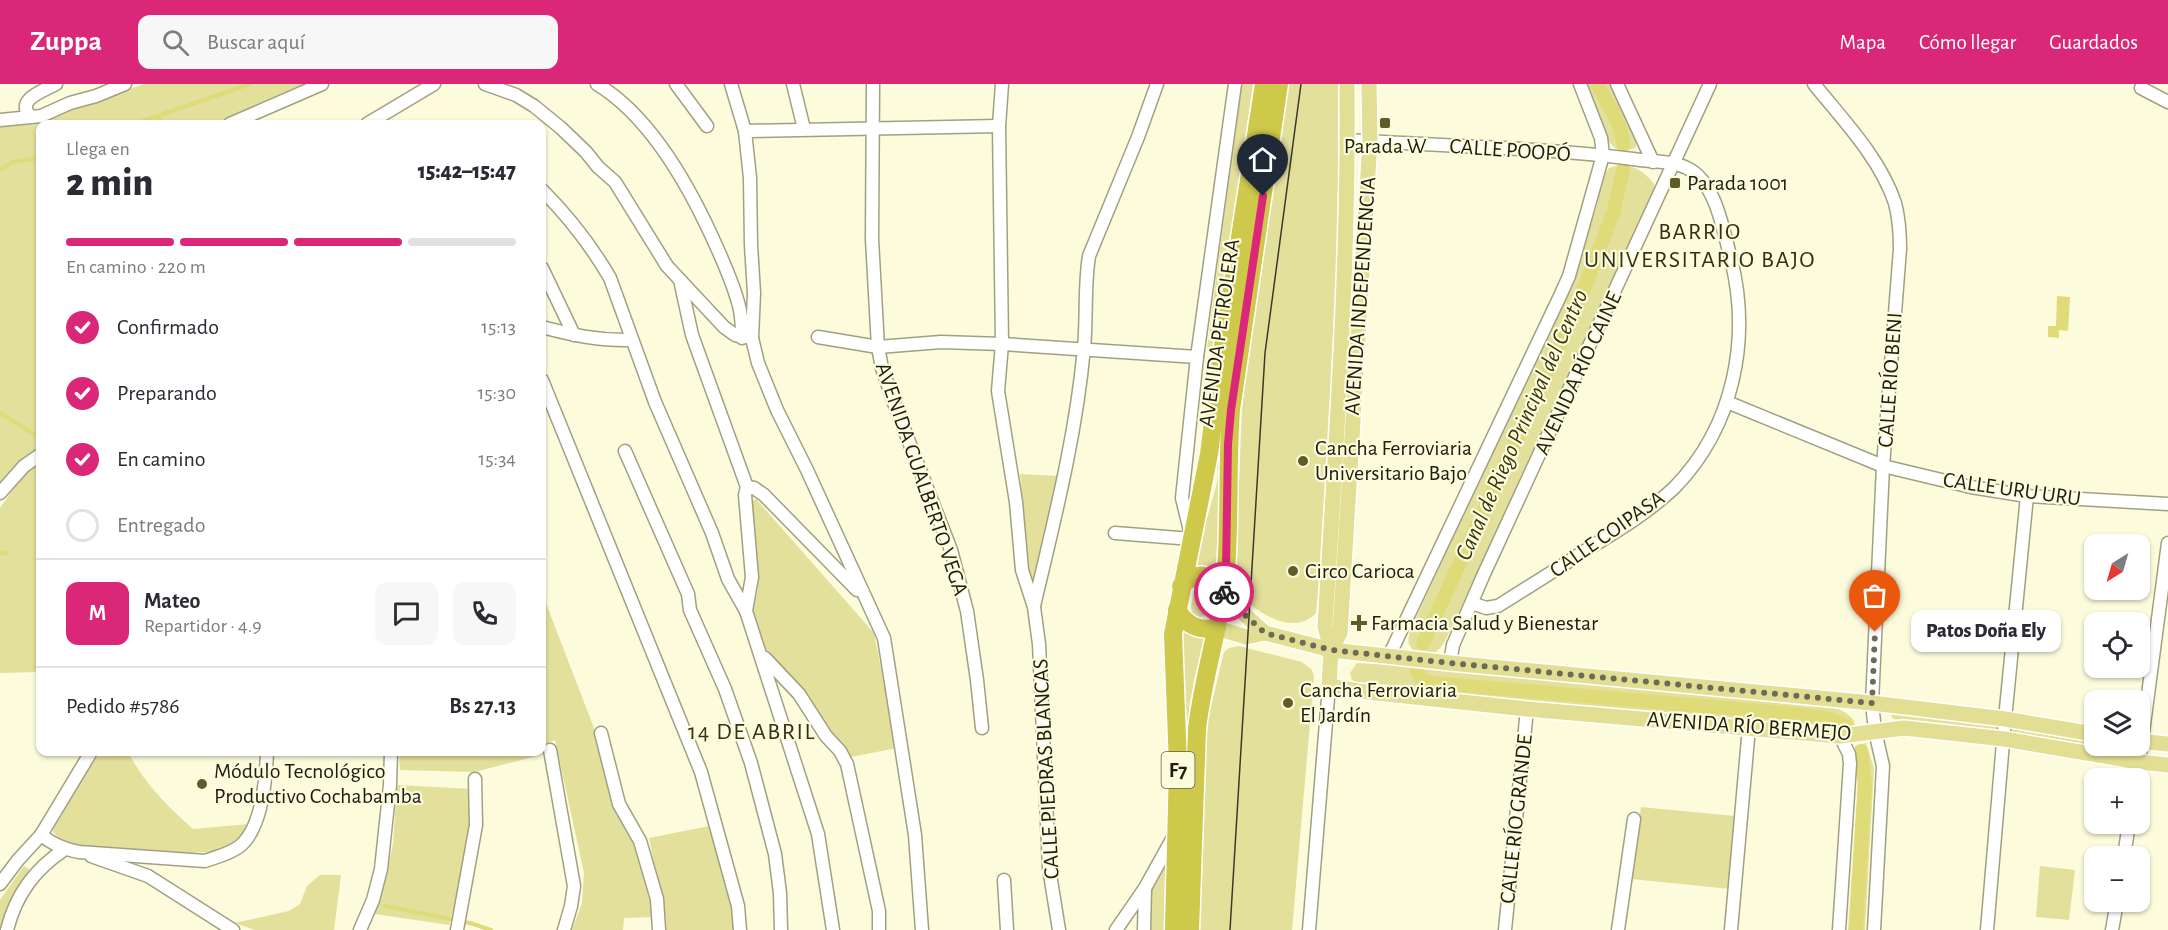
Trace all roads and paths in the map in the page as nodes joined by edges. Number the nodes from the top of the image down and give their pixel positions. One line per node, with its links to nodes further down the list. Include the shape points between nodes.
1 (56, 84): 24 (street, via 28,100 25,107)
2 (125, 84): 24 (street)
3 (322, 84): 26 (street)
4 (434, 84): 27 (street)
5 (485, 84): 40 (street, via 534,106 586,152 615,182 667,266)
6 (597, 84): 44 (street, via 649,130 704,216 732,284)
7 (676, 84): 28 (street)
8 (731, 84): 32 (street)
9 (793, 84): 31 (street)
10 (873, 84): 30 (street, AVENIDA GUALBERTO VEGA)
11 (1002, 84): 29 (street)
12 (1157, 84): 48 (street, via 1089,256)
13 (1235, 84): 49 (street)
14 (1264, 84): 60 (highway, AVENIDA PETROLERA / F7, via 1209,454)
15 (1279, 84): 63 (highway, AVENIDA PETROLERA / F7, via 1231,410)
16 (1347, 84): 33 (main road, AVENIDA INDEPENDENCIA)
17 (1369, 84): 34 (main road, AVENIDA INDEPENDENCIA)
18 (1580, 84): 35 (street)
19 (1617, 84): 36 (street)
20 (1710, 84): 37 (street)
21 (1814, 84): 54 (street, CALLE RÍO BENI, via 1869,155 1894,202 1899,223)
22 (2141, 88): 23 (street)
23 (2168, 102)
24 (31, 117): 25 (street)
25 (0, 120)
26 (239, 120)
27 (374, 120)
28 (707, 126)
29 (999, 126): 30 (street); 46 (street)
30 (874, 128): 31 (street); 47 (street, AVENIDA GUALBERTO VEGA, via 872,239)
31 (804, 129): 32 (street)
32 (745, 131): 44 (street, via 754,293)
33 (1347, 140): 34 (street, CALLE POOPÓ); 71 (main road, AVENIDA INDEPENDENCIA, via 1342,355 1326,626)
34 (1370, 141): 35 (street, CALLE POOPÓ); 71 (main road, AVENIDA INDEPENDENCIA, via 1340,633)
35 (1603, 155): 36 (street, CALLE POOPÓ); 73 (street, via 1569,276)
36 (1653, 162): 37 (street, CALLE POOPÓ)
37 (1673, 164): 51 (street, CALLE COIPASA, via 1695,173 1707,185 1735,276 1740,319); 65 (street, AVENIDA RÍO CAINE)
38 (546, 194): 45 (street, via 602,265)
39 (546, 276): 42 (street)
40 (679, 278): 44 (street, via 724,327); 55 (street, via 693,335)
41 (546, 328): 42 (street)
42 (574, 335): 45 (street, via 606,341)
43 (818, 337): 47 (street)
44 (747, 338): 64 (street)
45 (632, 340): 68 (street, via 728,579)
46 (1002, 344): 47 (street, via 941,342); 48 (street); 66 (street, via 998,392 1016,502 1022,570)
47 (878, 347): 81 (street, AVENIDA GUALBERTO VEGA, via 894,403 951,550 967,611)
48 (1084, 348): 49 (street); 66 (street, via 1066,470)
49 (1197, 357): 60 (street, via 1182,498)
50 (546, 390): 113 (street, via 701,772 736,897)
51 (1727, 402): 54 (street, CALLE URU URU); 65 (street, CALLE COIPASA, via 1702,450 1675,486 1648,510 1498,606 1486,608)
52 (625, 451): 114 (street, via 688,594 690,610 725,689 751,763 775,854)
53 (36, 458): 56 (street)
54 (1883, 466): 57 (street, CALLE URU URU, via 1971,487); 77 (street, CALLE RÍO BENI)
55 (747, 487): 64 (street, via 764,495); 68 (street, via 752,578)
56 (0, 493)
57 (2027, 495): 58 (street, CALLE URU URU); 79 (street)
58 (2168, 504)
59 (1115, 532): 60 (street)
60 (1192, 539): 62 (highway, AVENIDA PETROLERA / F7)
61 (2168, 543): 76 (street)
62 (1181, 586): 63 (highway, via 1204,576 1212,578); 67 (highway, F7)
63 (1223, 590): 69 (highway, F7); 70 (main road, AVENIDA RÍO BERMEJO)
64 (863, 597): 117 (street, via 884,638 915,835)
65 (1472, 603): 74 (street, AVENIDA RÍO CAINE, via 1453,645)
66 (1034, 607): 119 (street, CALLE PIEDRAS BLANCAS, via 1049,868)
67 (1177, 610): 69 (highway, via 1189,625); 99 (highway, F7, via 1173,634 1178,765)
68 (746, 611): 72 (street)
69 (1217, 628): 70 (main road, AVENIDA RÍO BERMEJO, via 1246,637); 123 (highway, F7, via 1197,729)
70 (1265, 633): 71 (main road, AVENIDA RÍO BERMEJO)
71 (1331, 650): 73 (main road, AVENIDA RÍO BERMEJO); 75 (main road, AVENIDA INDEPENDENCIA)
72 (760, 654): 115 (street, via 818,834); 116 (street, via 799,694 847,764 879,911)
73 (1389, 656): 74 (main road, AVENIDA RÍO BERMEJO)
74 (1450, 663): 77 (main road, AVENIDA RÍO BERMEJO)
75 (1329, 686): 78 (main road, AVENIDA RÍO BERMEJO); 124 (street, AVENIDA INDEPENDENCIA)
76 (2147, 690)
77 (1872, 703): 79 (main road, AVENIDA RÍO BERMEJO); 82 (street)
78 (1527, 709): 80 (main road, AVENIDA RÍO BERMEJO); 125 (street, CALLE RÍO GRANDE)
79 (2005, 719): 83 (main road, AVENIDA RÍO BERMEJO); 86 (street)
80 (1749, 727): 85 (main road, AVENIDA RÍO BERMEJO); 127 (street)
81 (982, 728)
82 (1875, 731): 85 (main road, AVENIDA RÍO BERMEJO); 86 (main road, AVENIDA RÍO BERMEJO, via 1904,728); 129 (street, via 1883,766)
83 (2084, 732)
84 (601, 734): 112 (street, via 619,804 640,841 657,899)
85 (1840, 736): 128 (street, via 1850,764)
86 (2004, 739): 94 (main road, AVENIDA RÍO BERMEJO); 130 (street)
87 (2150, 742): 88 (main road)
88 (2168, 744)
89 (550, 750): 111 (street, via 574,885)
90 (89, 756): 100 (street)
91 (267, 756): 102 (street, via 266,780 257,816 240,847 205,861)
92 (391, 756): 109 (street, via 381,868)
93 (2139, 756): 94 (street)
94 (2139, 762): 95 (main road, AVENIDA RÍO BERMEJO); 96 (street)
95 (2168, 765)
96 (2138, 768)
97 (475, 779): 110 (street, via 476,825)
98 (1634, 819): 126 (street)
99 (1176, 831): 105 (street); 122 (highway, F7)
100 (40, 835): 101 (street); 104 (street)
101 (65, 849): 102 (street); 107 (street, via 34,873 14,907)
102 (79, 852): 108 (street, via 148,876)
103 (1004, 880): 118 (street)
104 (0, 884)
105 (1145, 888): 120 (street); 121 (street)
106 (2115, 912): 131 (street)
107 (7, 930)
108 (233, 930)
109 (360, 930)
110 (457, 930)
111 (564, 930)
112 (659, 930)
113 (741, 930)
114 (781, 930)
115 (833, 930)
116 (879, 930)
117 (922, 930)
118 (1007, 930)
119 (1059, 930)
120 (1116, 930)
121 (1144, 930)
122 (1174, 930)
123 (1190, 930)
124 (1310, 930)
125 (1505, 930)
126 (1618, 930)
127 (1731, 930)
128 (1839, 930)
129 (1874, 930)
130 (1988, 930)
131 (2112, 930)

